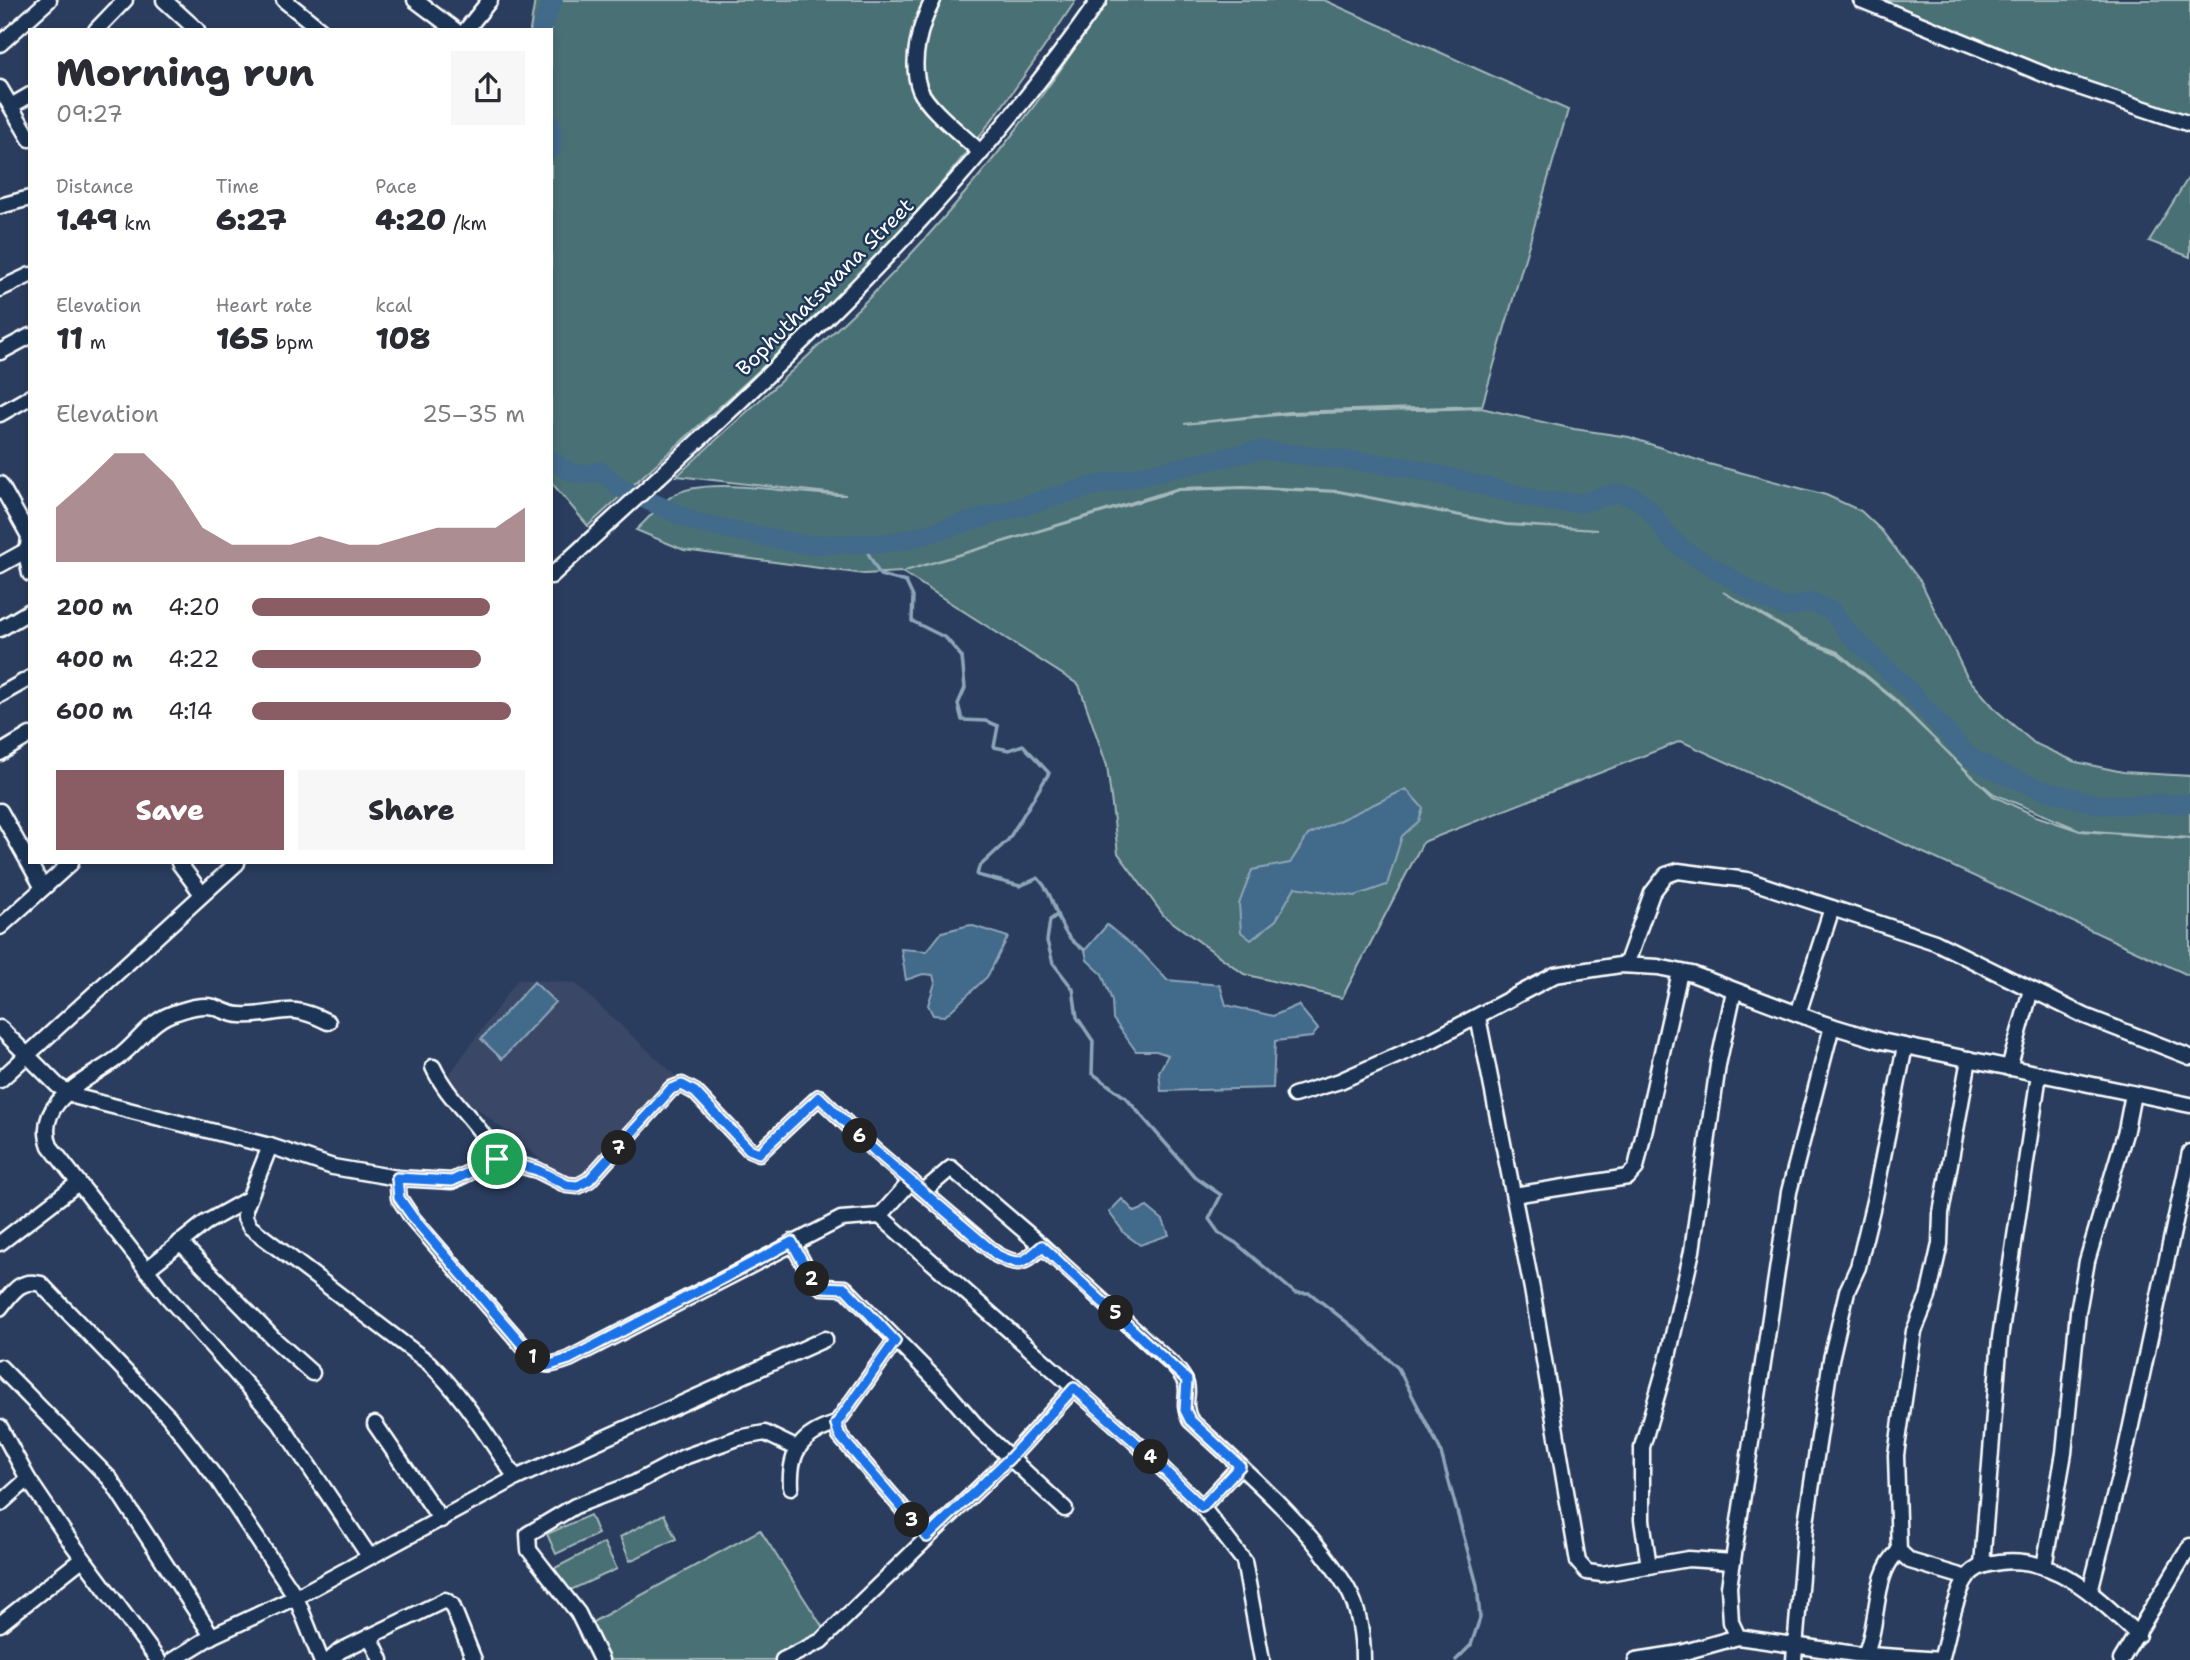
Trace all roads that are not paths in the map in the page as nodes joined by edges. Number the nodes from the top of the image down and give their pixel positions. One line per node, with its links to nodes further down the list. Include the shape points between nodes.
1 (50, 0): 15 (street)
2 (125, 0): 10 (street)
3 (164, 0): 11 (street)
4 (284, 0): 12 (street)
5 (415, 0): 13 (street)
6 (490, 0): 14 (street)
7 (933, 0): 21 (street, via 919,37 916,67 920,89)
8 (1098, 0): 21 (street, Bophuthatswana Street)
9 (1861, 0): 19 (street, via 2080,88)
10 (101, 28)
11 (195, 28)
12 (318, 28)
13 (452, 28)
14 (468, 28)
15 (0, 44)
16 (0, 88): 18 (street)
17 (28, 96): 18 (street)
18 (10, 106): 20 (street)
19 (2190, 124)
20 (28, 136)
21 (981, 153): 34 (street, Bophuthatswana Street, via 885,261)
22 (28, 199): 23 (street)
23 (0, 206)
24 (28, 276): 25 (street)
25 (2, 284)
26 (28, 337): 27 (street)
27 (0, 352)
28 (28, 398): 29 (street)
29 (0, 414)
30 (2, 493): 31 (street)
31 (28, 534)
32 (28, 554): 33 (street)
33 (0, 565)
34 (553, 574)
35 (28, 612): 36 (street)
36 (0, 629)
37 (28, 679): 38 (street)
38 (0, 695)
39 (28, 741): 40 (street)
40 (0, 754)
41 (0, 811): 42 (street)
42 (28, 861)
43 (30, 864): 47 (street)
44 (70, 864): 47 (street)
45 (179, 864): 48 (street)
46 (236, 864): 48 (street)
47 (43, 888): 50 (street)
48 (202, 894): 61 (street)
49 (1832, 908): 51 (street, via 1748,880 1678,871 1666,876 1652,893); 53 (street, via 1935,942); 55 (street)
50 (0, 927)
51 (1626, 965): 52 (street); 56 (street, via 1555,975)
52 (1680, 972): 54 (street); 79 (street, via 1636,1168 1628,1177)
53 (2031, 990): 62 (street); 65 (street)
54 (1734, 991): 55 (street); 113 (street, via 1718,1065 1692,1251 1642,1447 1642,1520)
55 (1798, 1014): 58 (street)
56 (1478, 1017): 70 (street, via 1340,1081); 79 (street)
57 (328, 1022): 68 (street, via 305,1010 290,1009 237,1015 204,1006 177,1012 161,1017 118,1058)
58 (1832, 1027): 60 (street); 111 (street, via 1789,1192)
59 (0, 1028): 61 (street)
60 (1905, 1046): 63 (street); 123 (street, via 1875,1197 1831,1359 1805,1529)
61 (26, 1057): 67 (street); 68 (street)
62 (2190, 1057)
63 (1969, 1059): 65 (street); 108 (street, via 1941,1213 1940,1244 1928,1297 1914,1331 1896,1455)
64 (433, 1068): 74 (street, via 442,1086 487,1137)
65 (2009, 1068): 66 (street)
66 (2039, 1074): 69 (street); 112 (street, via 2000,1338)
67 (0, 1080)
68 (67, 1093): 72 (street); 77 (street, via 46,1122 45,1134)
69 (2133, 1094): 71 (street); 114 (street, via 2087,1261 2064,1453)
70 (1294, 1095)
71 (2190, 1105)
72 (270, 1146): 75 (street, via 333,1167); 80 (street)
73 (2190, 1152): 116 (street, via 2124,1458)
74 (497, 1159): 75 (street, via 452,1181); 76 (street, via 578,1186 589,1180 671,1089 682,1085 695,1092 749,1149 759,1153 819,1097)
75 (397, 1178): 83 (street, via 399,1198 414,1219 539,1364 547,1366 569,1359)
76 (911, 1181): 78 (street); 81 (street)
77 (78, 1182): 84 (street); 86 (street)
78 (923, 1192): 85 (street, via 997,1255 1013,1263 1028,1259); 85 (street, via 951,1168)
79 (1514, 1195): 113 (street, via 1578,1562 1587,1572 1602,1574)
80 (248, 1199): 82 (street, via 224,1210); 99 (street, via 250,1227 397,1336 454,1387)
81 (880, 1216): 83 (street, via 841,1219); 92 (street)
82 (180, 1242): 86 (street); 91 (street)
83 (792, 1242): 89 (street, via 813,1281 822,1287 845,1288)
84 (0, 1243)
85 (1042, 1246): 98 (street, via 1187,1380 1185,1410 1190,1420)
86 (146, 1270): 109 (street, via 280,1423)
87 (0, 1308): 117 (street, via 18,1286 41,1284 168,1416 236,1506)
88 (825, 1339): 99 (street)
89 (895, 1341): 94 (street); 97 (street)
90 (0, 1367): 120 (street, via 110,1479)
91 (312, 1373)
92 (1074, 1388): 97 (street); 103 (street)
93 (375, 1424): 105 (street)
94 (836, 1424): 96 (street, via 815,1430); 106 (street, via 840,1436)
95 (0, 1427): 100 (street)
96 (797, 1448): 101 (street, via 790,1469); 131 (street, via 765,1433 738,1438 575,1506 528,1534 529,1550 578,1613)
97 (1010, 1458): 104 (street); 106 (street)
98 (1240, 1466): 103 (street); 134 (street, via 1323,1555 1348,1589 1358,1616)
99 (516, 1478): 105 (street)
100 (28, 1479): 102 (street); 110 (street)
101 (791, 1487)
102 (0, 1504)
103 (1202, 1507): 133 (street, via 1244,1561)
104 (1065, 1509)
105 (441, 1520): 109 (street)
106 (927, 1537): 132 (street, via 821,1641)
107 (2190, 1546): 119 (street)
108 (1899, 1551): 115 (street, via 1910,1561); 124 (street, via 1889,1559 1884,1573)
109 (369, 1556): 117 (street)
110 (82, 1559): 118 (street); 125 (street)
111 (1733, 1562): 113 (street, via 1688,1559); 122 (street, via 1731,1622)
112 (1982, 1564): 114 (street, via 2008,1561); 115 (street)
113 (1649, 1566)
114 (2044, 1567): 116 (street)
115 (1967, 1578): 137 (street)
116 (2090, 1591): 119 (street)
117 (296, 1597): 120 (street); 127 (street)
118 (0, 1624)
119 (2138, 1635): 138 (street)
120 (212, 1636): 126 (street)
121 (370, 1636): 128 (street); 129 (street); 130 (street, via 445,1600 452,1605)
122 (1738, 1637): 123 (street); 135 (street)
123 (1795, 1644): 124 (street); 136 (street)
124 (1865, 1654): 137 (street)
125 (158, 1660)
126 (173, 1660)
127 (321, 1660)
128 (330, 1660)
129 (381, 1660)
130 (474, 1660)
131 (601, 1660)
132 (783, 1660)
133 (1262, 1660)
134 (1363, 1660)
135 (1636, 1660)
136 (1794, 1660)
137 (1941, 1660)
138 (2121, 1660)

